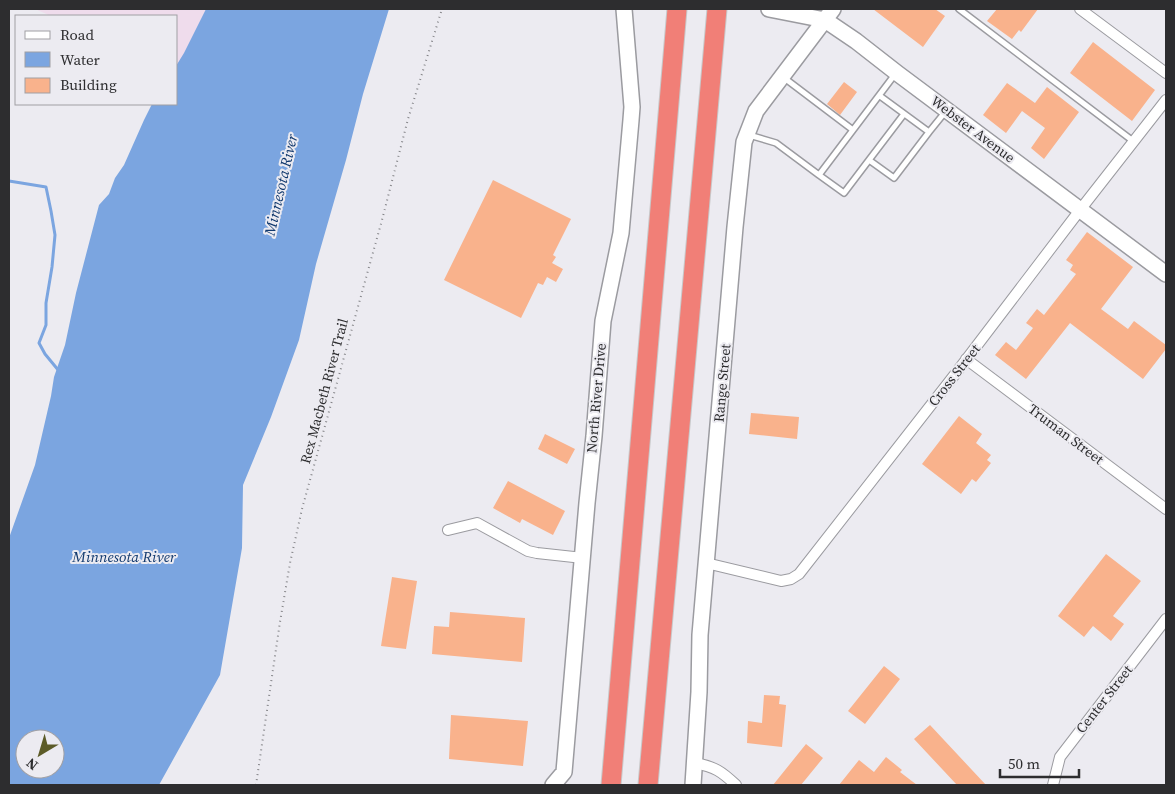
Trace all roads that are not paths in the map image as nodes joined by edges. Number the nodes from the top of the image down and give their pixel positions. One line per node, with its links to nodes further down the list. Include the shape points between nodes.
1 (624, 9): 27 (street, North River Drive, via 632,107 621,233 603,321)
2 (677, 9): 32 (highway)
3 (717, 9): 33 (highway)
4 (770, 9): 7 (street, Webster Avenue)
5 (958, 9): 19 (lane)
6 (1080, 9): 10 (street)
7 (799, 12): 8 (street, Webster Avenue)
8 (829, 14): 9 (street, Webster Avenue, via 856,41); 11 (street, Range Street)
9 (897, 73): 12 (lane); 14 (street, Webster Avenue)
10 (1166, 73)
11 (783, 77): 16 (lane); 18 (street, Range Street, via 756,111)
12 (880, 96): 15 (lane); 16 (lane)
13 (1166, 100): 19 (street, Cross Street)
14 (947, 110): 17 (lane); 22 (street, Webster Avenue)
15 (904, 114): 17 (lane); 20 (lane)
16 (853, 130): 21 (lane)
17 (929, 132): 20 (lane, via 894,178)
18 (747, 135): 21 (lane, via 776,143); 28 (street, Range Street, via 741,165)
19 (1134, 141): 22 (street, Cross Street)
20 (869, 160): 21 (lane, via 844,193)
21 (819, 175)
22 (1080, 210): 23 (street, Webster Avenue); 24 (street, Cross Street)
23 (1166, 274)
24 (966, 359): 25 (street, Truman Street); 28 (street, Cross Street, via 799,574 781,580)
25 (1166, 509)
26 (448, 530): 27 (street, via 476,523 528,550)
27 (583, 558): 31 (street, North River Drive, via 564,772)
28 (706, 563): 30 (street, Range Street)
29 (1166, 619): 36 (street, Center Street, via 1060,757)
30 (695, 762): 34 (street, Range Street); 35 (street, via 717,769)
31 (553, 785)
32 (611, 785)
33 (648, 785)
34 (693, 785)
35 (736, 785)
36 (1054, 785)

